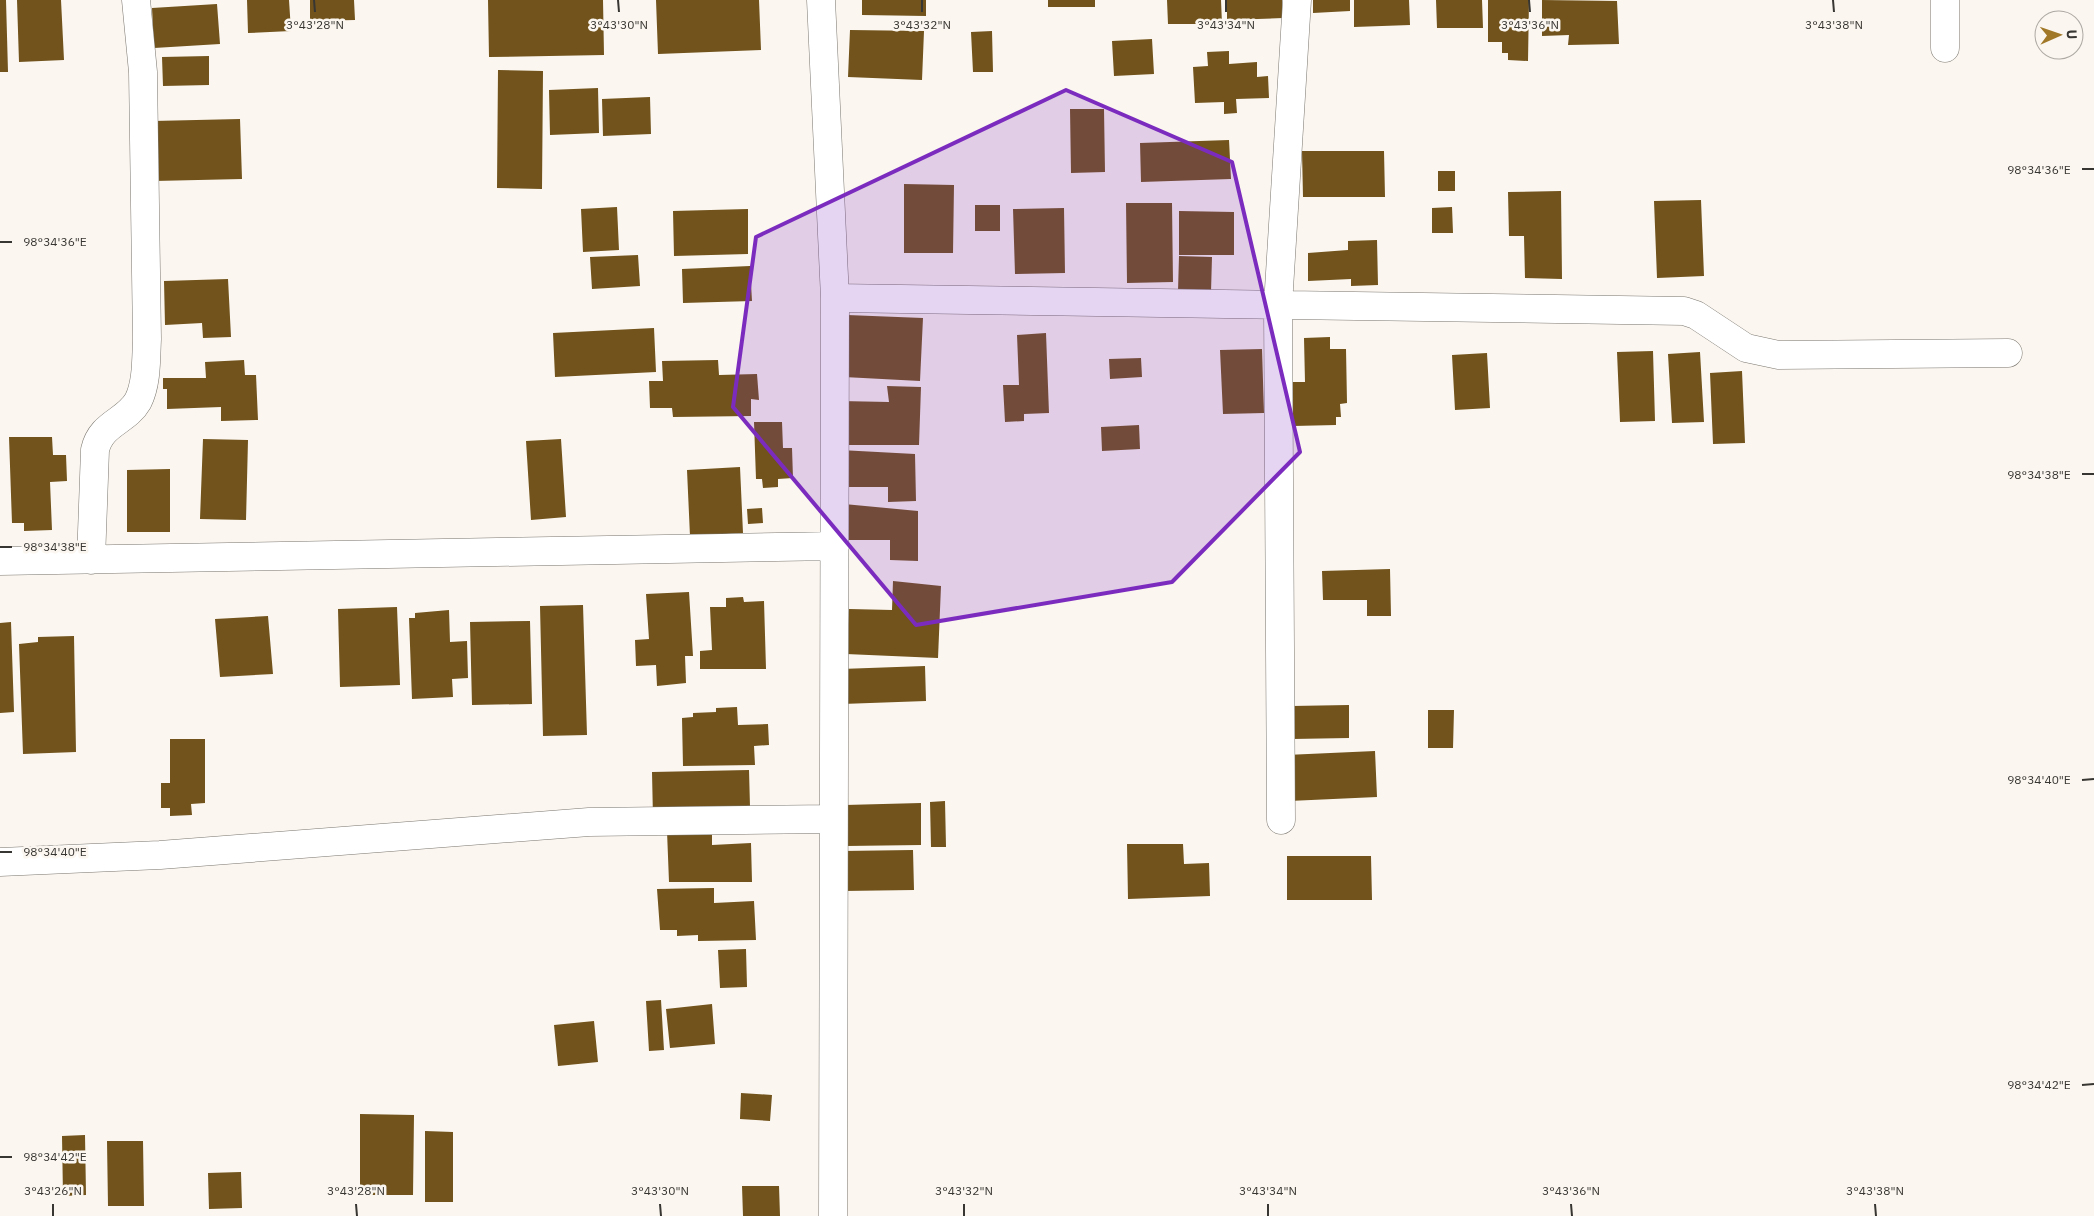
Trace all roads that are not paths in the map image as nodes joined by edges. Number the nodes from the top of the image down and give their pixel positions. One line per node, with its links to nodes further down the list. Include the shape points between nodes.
1 (136, 0): 10 (street, via 143,72 147,339 144,380 137,402 98,438)
2 (821, 0): 6 (street)
3 (1297, 0): 7 (street)
4 (1945, 0): 5 (street)
5 (1945, 48)
6 (835, 298): 7 (street); 9 (street)
7 (1278, 305): 8 (street, via 1684,311 1696,315 1746,348 1779,355); 13 (street)
8 (2008, 353)
9 (834, 546): 10 (street); 12 (street)
10 (91, 560): 11 (street)
11 (0, 561)
12 (833, 820): 14 (street, via 589,822 179,853); 15 (street)
13 (1281, 820)
14 (0, 862)
15 (833, 1216)

